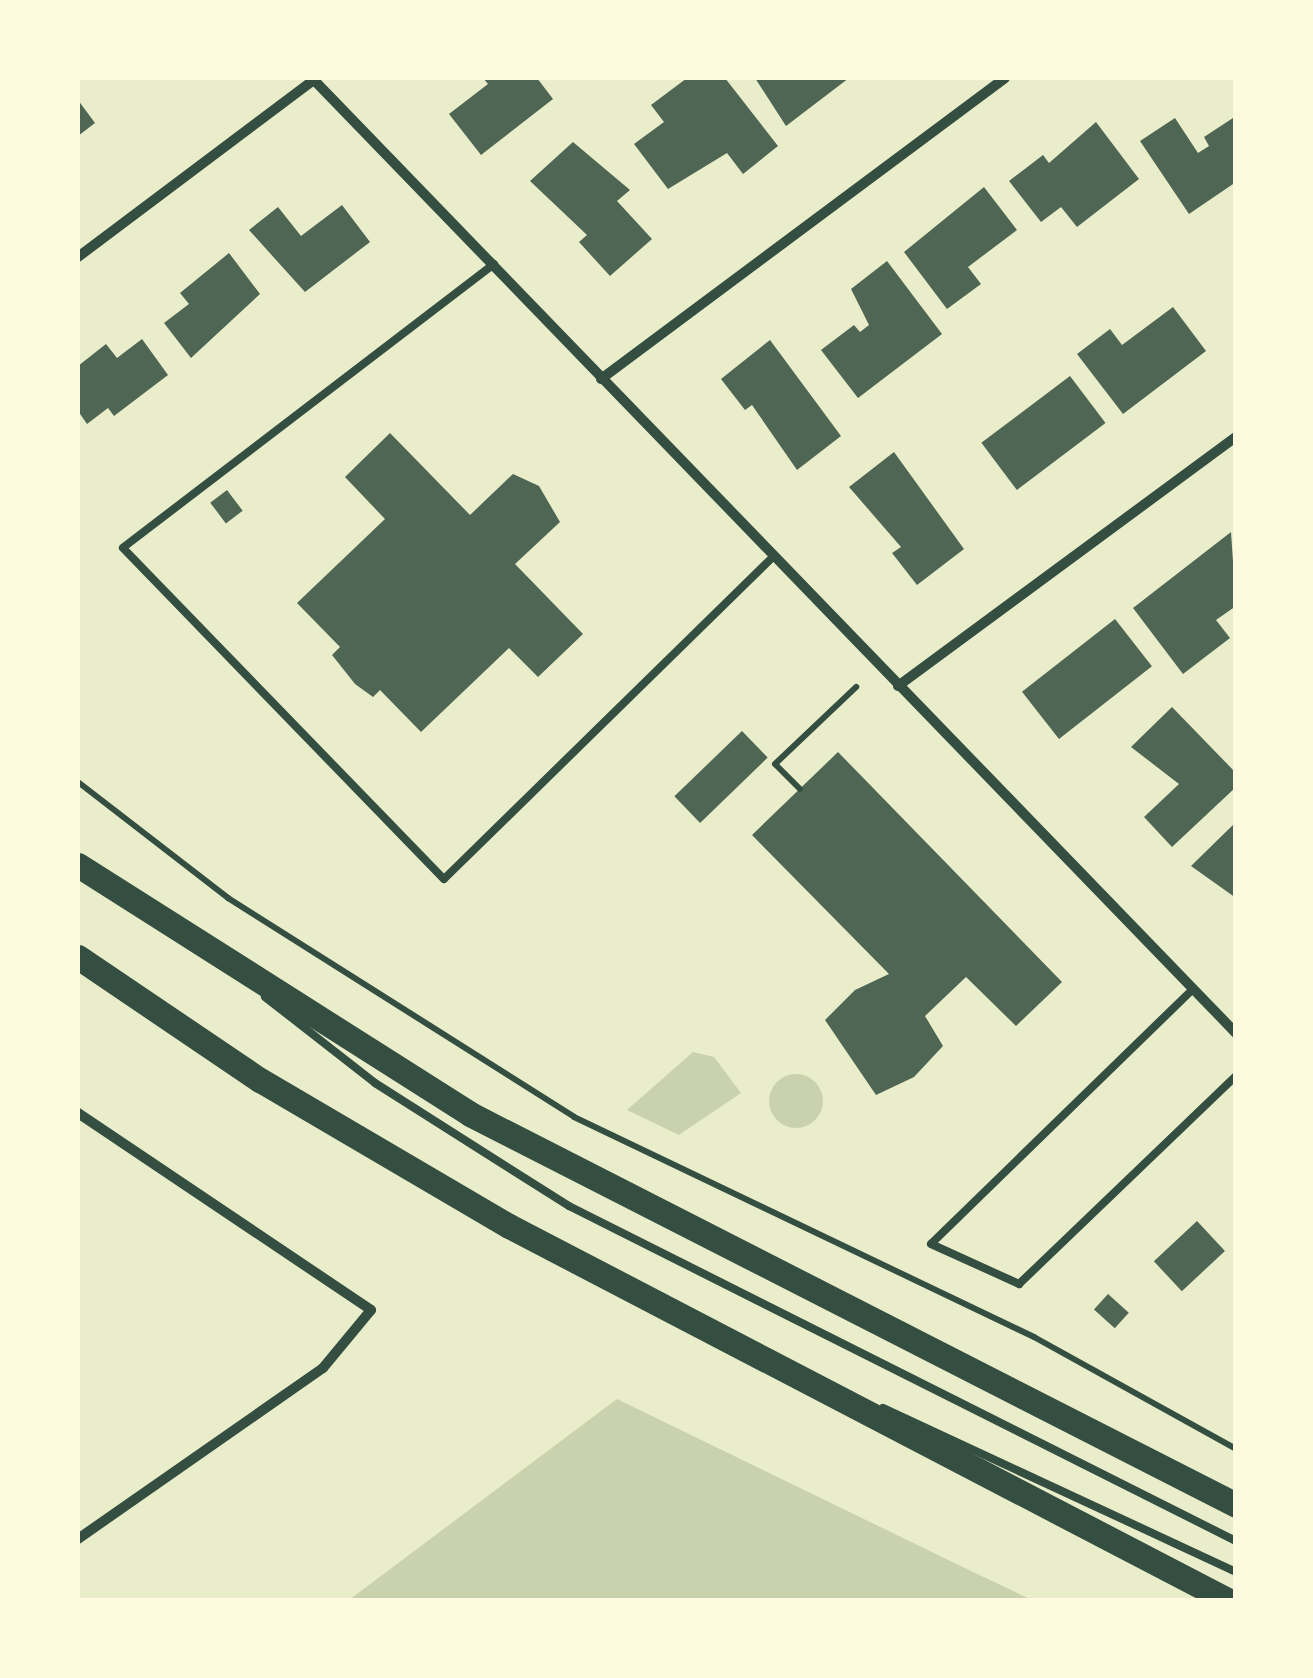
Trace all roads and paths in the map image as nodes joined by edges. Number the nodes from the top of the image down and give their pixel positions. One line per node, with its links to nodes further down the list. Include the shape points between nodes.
1 (315, 78): 3 (street); 4 (street)
2 (1004, 78): 5 (street)
3 (78, 257)
4 (494, 264): 5 (street); 7 (lane, via 123,548 444,879)
5 (601, 379): 7 (street)
6 (1236, 437): 8 (street)
7 (774, 556): 8 (street)
8 (898, 686): 15 (street)
9 (856, 687): 11 (path, via 775,764)
10 (78, 782): 20 (path, via 228,898 574,1118 1049,1344)
11 (800, 789)
12 (78, 865): 14 (main road)
13 (78, 957): 19 (main road, via 383,1155)
14 (230, 968): 21 (main road, via 570,1168); 23 (lane, via 375,1083 568,1206)
15 (1192, 990): 16 (street); 17 (lane, via 931,1244 1019,1284)
16 (1236, 1033)
17 (1236, 1076)
18 (78, 1114): 22 (street, via 371,1310 322,1368)
19 (798, 1380): 24 (lane, via 1005,1458); 25 (main road)
20 (1236, 1448)
21 (1236, 1505)
22 (78, 1539)
23 (1236, 1541)
24 (1236, 1572)
25 (1228, 1600)

